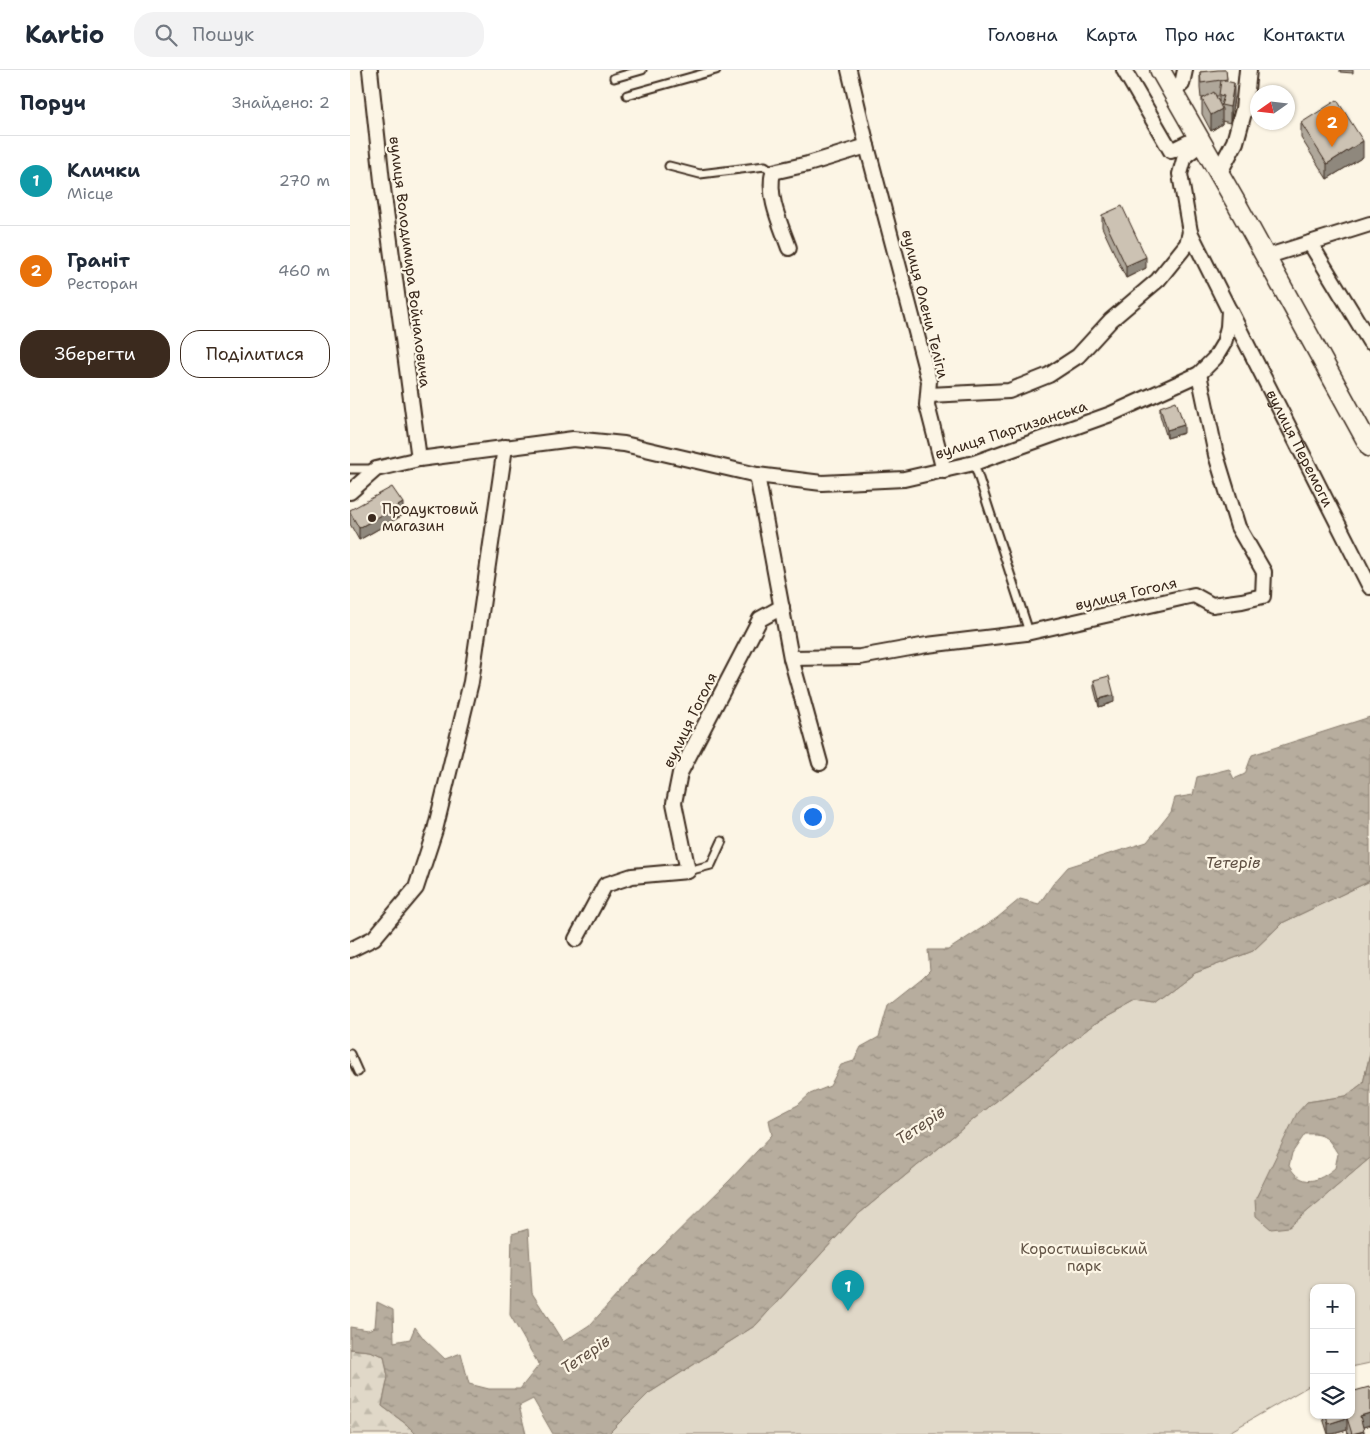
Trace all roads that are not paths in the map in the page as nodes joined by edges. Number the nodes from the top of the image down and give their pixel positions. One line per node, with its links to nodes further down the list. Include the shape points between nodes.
1 (370, 70): 28 (street, вулиця Володимира Войналовича)
2 (642, 70): 9 (lane)
3 (716, 70): 11 (lane)
4 (850, 70): 13 (street, вулиця Олени Теліги)
5 (1124, 70): 12 (street, via 1171,151)
6 (1160, 70): 10 (main road)
7 (1185, 70): 10 (street, via 1182,84)
8 (1248, 70): 16 (street, via 1244,108 1235,142)
9 (614, 78)
10 (1172, 92): 12 (main road)
11 (627, 94)
12 (1200, 140): 16 (main road); 18 (street, via 1185,156 1180,174)
13 (867, 146): 15 (street); 25 (street, вулиця Олени Теліги, via 929,382)
14 (669, 166): 15 (lane, via 700,174 765,166)
15 (773, 172): 20 (street, via 770,182 775,207)
16 (1219, 172): 21 (main road)
17 (1370, 224): 19 (street)
18 (1190, 232): 22 (street); 25 (street, via 1187,244 1158,280 1111,320 1078,356 1049,375 1009,391)
19 (1310, 243): 21 (street); 23 (street)
20 (789, 248)
21 (1265, 257): 27 (main road)
22 (1229, 310): 24 (street, вулиця Партизанська, via 1224,344); 35 (street, вулиця Перемоги)
23 (1370, 342)
24 (1198, 374): 29 (street, вулиця Партизанська, via 1111,414); 37 (street, вулиця Гоголя, via 1216,454 1238,527 1264,572 1263,596 1212,604 1194,595)
25 (929, 395): 32 (street, вулиця Олени Теліги, via 927,405)
26 (505, 447): 28 (street, вулиця Партизанська); 33 (street, вулиця Партизанська, via 573,440 624,444); 43 (street, via 471,682 434,830 416,888 374,938)
27 (1370, 447)
28 (419, 459): 31 (street, вулиця Партизанська)
29 (974, 463): 32 (street, вулиця Партизанська); 37 (lane)
30 (350, 469): 31 (lane)
31 (376, 469): 34 (street)
32 (944, 471): 33 (street, вулиця Партизанська, via 904,478 822,483)
33 (757, 475): 36 (street)
34 (350, 492)
35 (1370, 587)
36 (782, 607): 38 (street); 41 (street, вулиця Гоголя, via 760,619 680,773 674,803)
37 (1029, 632): 38 (street, вулиця Гоголя, via 860,657)
38 (791, 658): 39 (street)
39 (820, 763)
40 (722, 841): 41 (lane, via 711,865)
41 (688, 871): 42 (street, via 632,876 605,886)
42 (576, 939)
43 (350, 950)
44 (350, 1054): 45 (lane)
45 (358, 1072)

